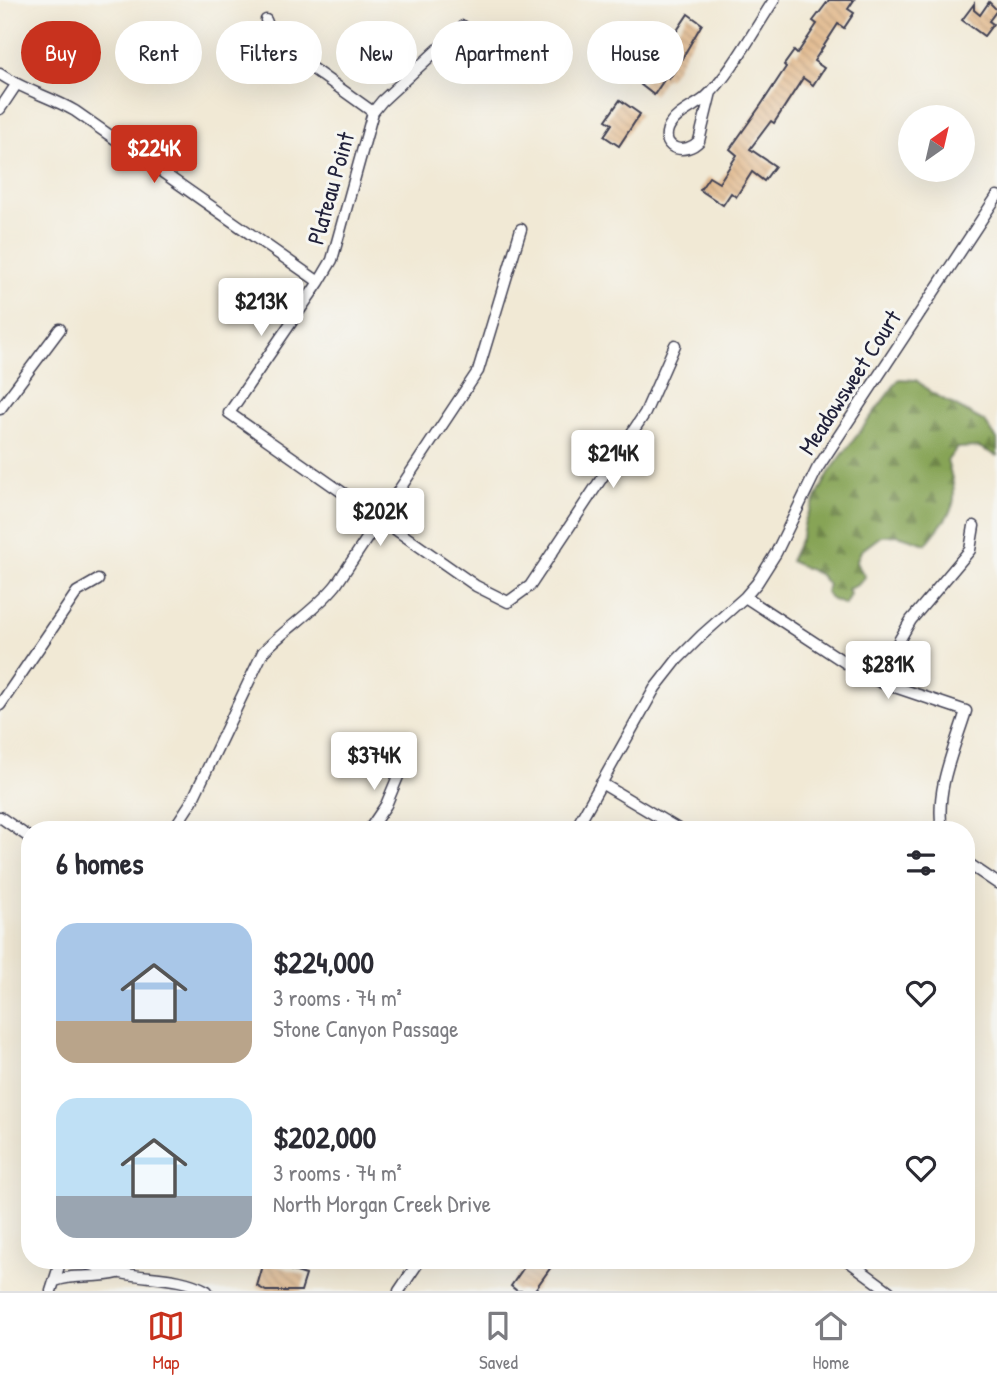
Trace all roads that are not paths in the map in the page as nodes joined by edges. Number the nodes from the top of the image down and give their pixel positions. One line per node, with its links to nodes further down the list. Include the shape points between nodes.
1 (774, 0): 6 (street)
2 (266, 20): 8 (street, via 274,41)
3 (431, 56): 8 (street, Plateau Point)
4 (0, 74): 5 (street)
5 (16, 85): 7 (street); 11 (street, via 75,111)
6 (711, 92): 6 (street, via 672,123 668,131 672,146 687,150 699,141)
7 (0, 109)
8 (373, 112): 11 (street, Plateau Point, via 331,260)
9 (997, 196): 18 (street, Meadowsweet Court, via 817,469 776,553)
10 (521, 229): 15 (street, via 478,371)
11 (319, 282): 15 (street, Plateau Point, via 229,412)
12 (60, 329): 14 (street)
13 (675, 345): 15 (street, via 645,413 530,586 508,602 476,586)
14 (0, 409)
15 (380, 520): 24 (street, via 323,602 262,652)
16 (974, 526): 19 (street, via 970,550 911,620)
17 (98, 580): 20 (street, via 77,592)
18 (746, 597): 19 (street); 22 (street, Meadowsweet Court, via 702,635 655,688)
19 (880, 682): 28 (street, via 966,711 942,788)
20 (0, 705)
21 (401, 767): 25 (street)
22 (601, 783): 26 (street, Meadowsweet Court); 27 (street)
23 (0, 817): 29 (street)
24 (179, 821)
25 (375, 821)
26 (580, 821)
27 (665, 821)
28 (941, 821)
29 (21, 832)
30 (975, 868): 31 (street)
31 (997, 883)
32 (58, 1269): 37 (street)
33 (106, 1269): 36 (street)
34 (414, 1269): 39 (street)
35 (859, 1269): 40 (street)
36 (118, 1273): 37 (street, via 68,1277); 38 (street, via 164,1277)
37 (53, 1286)
38 (207, 1291)
39 (399, 1291)
40 (889, 1291)

